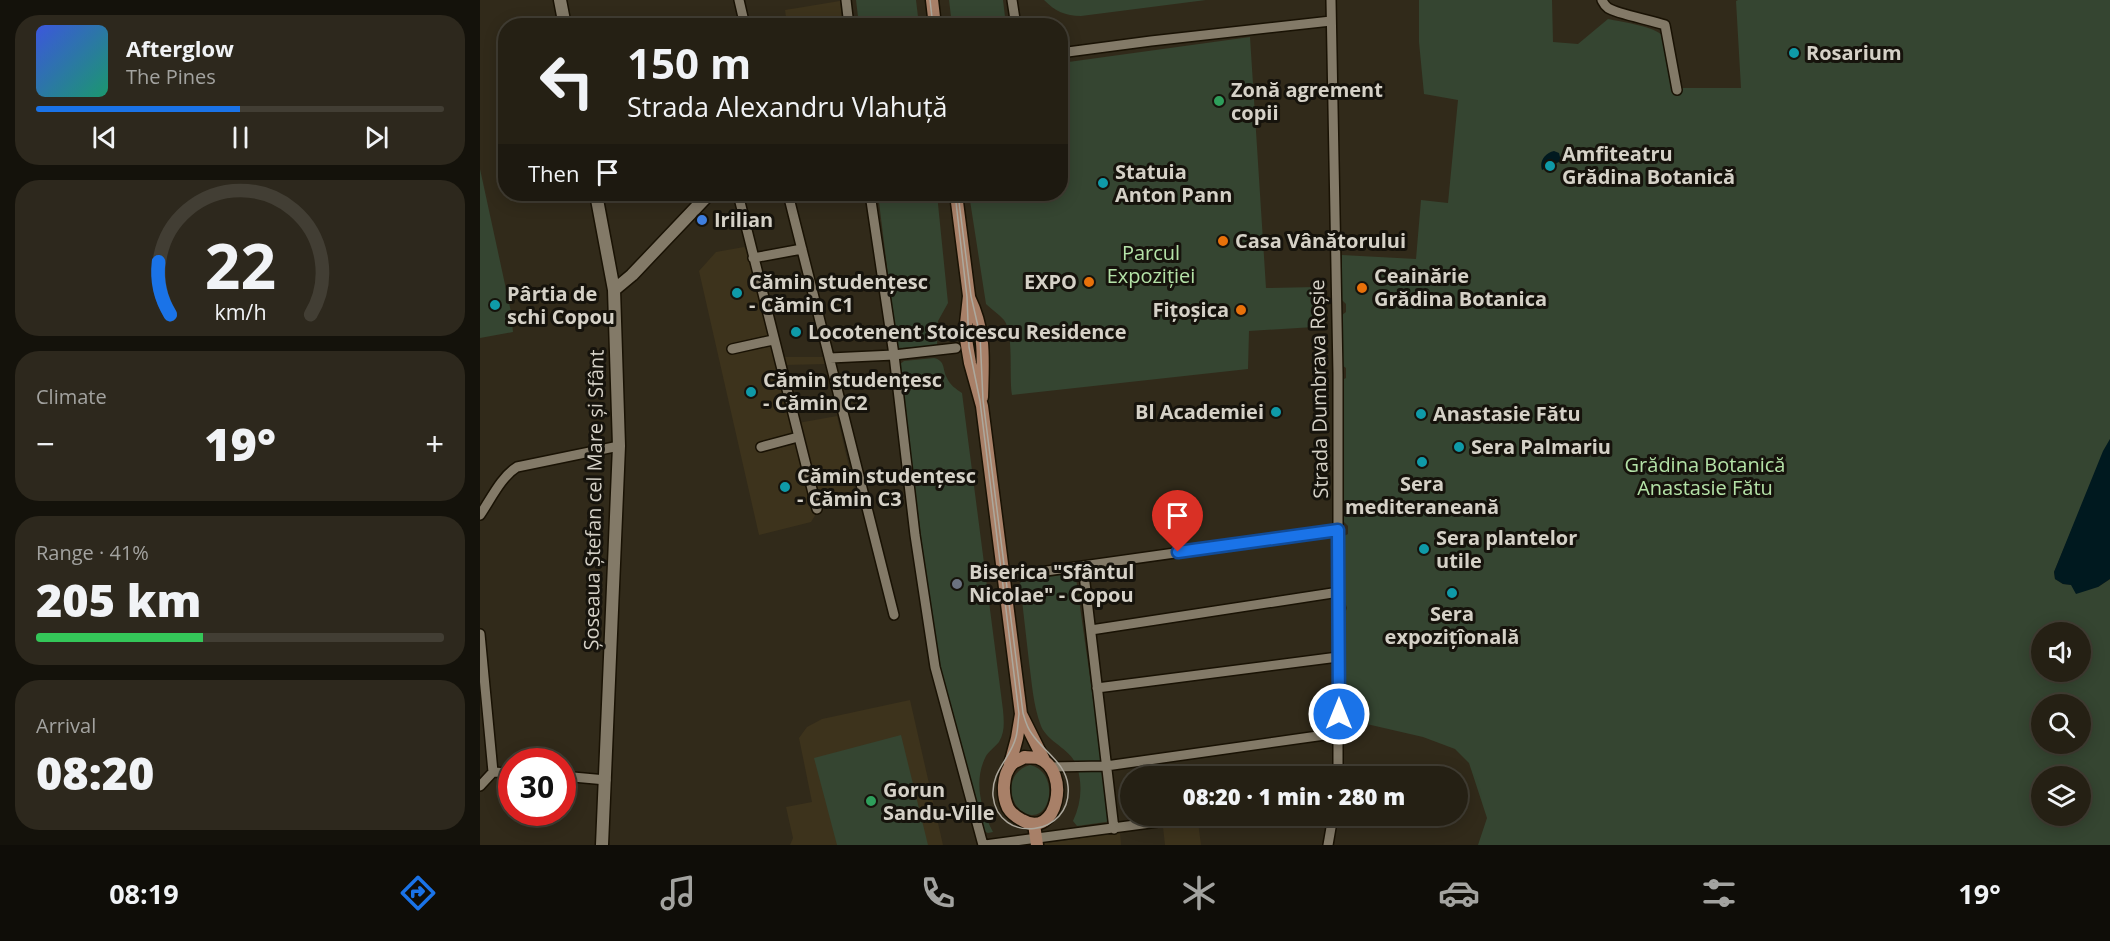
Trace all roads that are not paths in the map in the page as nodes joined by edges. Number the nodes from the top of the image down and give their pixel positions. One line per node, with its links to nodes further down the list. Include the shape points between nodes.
1 (561, 0): 8 (street)
2 (739, 0): 9 (street)
3 (846, 0): 10 (street)
4 (932, 0): 11 (main road)
5 (1012, 0): 12 (street)
6 (1331, 0): 13 (street, Strada Dumbrava Roșie)
7 (1602, 0): 15 (street, via 1612,10 1665,25)
8 (564, 18)
9 (743, 18)
10 (848, 18)
11 (934, 18)
12 (1015, 18)
13 (1331, 21): 14 (street); 35 (street, Strada Dumbrava Roșie)
14 (1068, 52)
15 (1677, 90)
16 (597, 201): 24 (street, Șoseaua Ștefan cel Mare și Sfânt)
17 (702, 201): 24 (street)
18 (740, 201): 23 (street)
19 (790, 201): 22 (street)
20 (871, 201): 28 (street)
21 (957, 201): 37 (main road, via 969,296 965,333 982,405)
22 (802, 249): 23 (street); 29 (street)
23 (753, 258): 25 (street)
24 (614, 290): 31 (street, Șoseaua Ștefan cel Mare și Sfânt)
25 (773, 340): 27 (street); 30 (street)
26 (956, 348): 28 (street)
27 (732, 349)
28 (894, 355): 29 (street); 61 (street, via 935,667)
29 (830, 358): 39 (street)
30 (798, 437): 32 (street); 33 (street)
31 (619, 446): 34 (street, via 517,467 506,474); 53 (street, Șoseaua Ștefan cel Mare și Sfânt)
32 (761, 447)
33 (817, 509)
34 (480, 515)
35 (1338, 530): 36 (street); 38 (street, Strada Dumbrava Roșie)
36 (1083, 566): 37 (street); 40 (street)
37 (1004, 577): 44 (main road)
38 (1339, 592): 40 (street); 42 (street, Strada Dumbrava Roșie)
39 (894, 615)
40 (1090, 630): 43 (street)
41 (480, 634): 50 (street)
42 (1338, 657): 43 (street); 45 (street, Strada Dumbrava Roșie)
43 (1097, 688): 47 (street)
44 (1021, 714): 46 (main road); 49 (main road)
45 (1339, 733): 47 (street); 48 (street, Strada Dumbrava Roșie)
46 (1047, 765): 47 (street); 49 (main road, via 1038,758 1024,758); 55 (main road, via 1057,784 1056,802 1046,819)
47 (1106, 766): 58 (street)
48 (1338, 766)
49 (1009, 769): 55 (main road, via 1004,784 1008,808 1020,820)
50 (493, 772): 51 (street); 54 (street)
51 (498, 772)
52 (576, 777): 53 (street)
53 (606, 780): 60 (street, Șoseaua Ștefan cel Mare și Sfânt)
54 (480, 786)
55 (1034, 824): 59 (main road)
56 (1135, 826): 58 (street)
57 (1331, 826): 62 (street)
58 (1114, 829): 59 (street)
59 (1036, 842): 61 (street)
60 (602, 845)
61 (984, 845)
62 (1328, 845)

